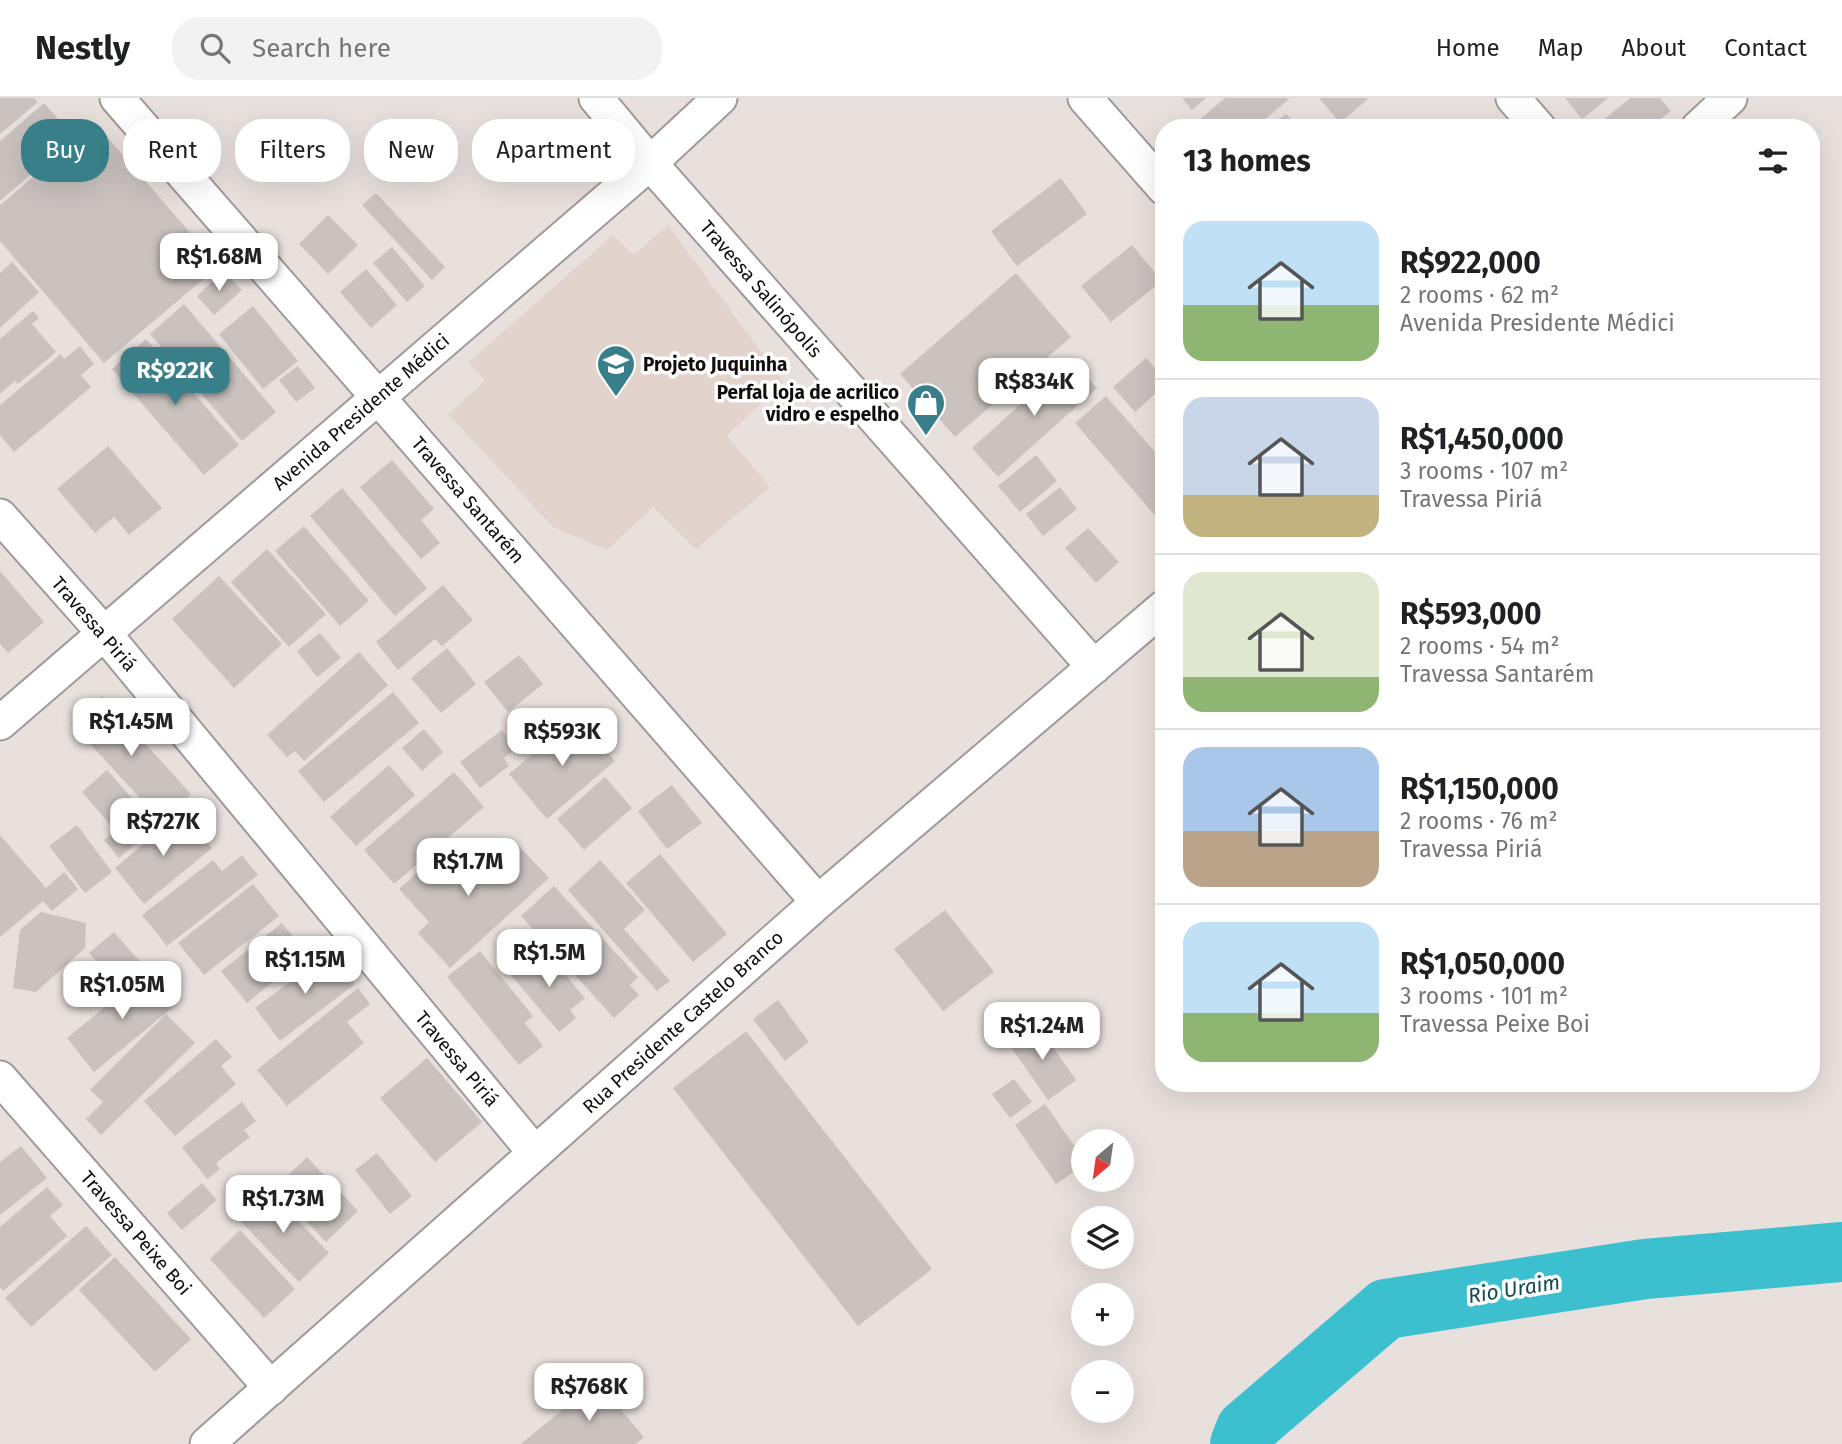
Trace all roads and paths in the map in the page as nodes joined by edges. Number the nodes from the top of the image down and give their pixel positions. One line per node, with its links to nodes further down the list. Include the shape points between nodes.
1 (117, 98): 11 (street, Travessa Santarém)
2 (596, 98): 9 (street, Travessa Salinópolis)
3 (720, 98): 9 (street, Avenida Presidente Médici)
4 (1085, 98): 10 (street)
5 (1513, 98): 7 (street)
6 (1730, 98): 8 (street)
7 (1531, 119)
8 (1708, 119)
9 (650, 163): 11 (street, Avenida Presidente Médici); 15 (street, Travessa Salinópolis)
10 (1155, 178)
11 (378, 397): 14 (street, Avenida Presidente Médici); 17 (street, Travessa Santarém)
12 (0, 516): 14 (street, Travessa Piriá)
13 (1155, 615): 15 (street, Rua Presidente Castelo Branco)
14 (104, 633): 16 (street, Avenida Presidente Médici); 19 (street, Travessa Piriá)
15 (1094, 667): 17 (street, Rua Presidente Castelo Branco)
16 (0, 723)
17 (818, 902): 19 (street, Rua Presidente Castelo Branco)
18 (0, 1078): 20 (street, Travessa Peixe Boi)
19 (535, 1153): 20 (street, Rua Presidente Castelo Branco)
20 (271, 1388): 21 (street, Rua Presidente Castelo Branco)
21 (207, 1444)

